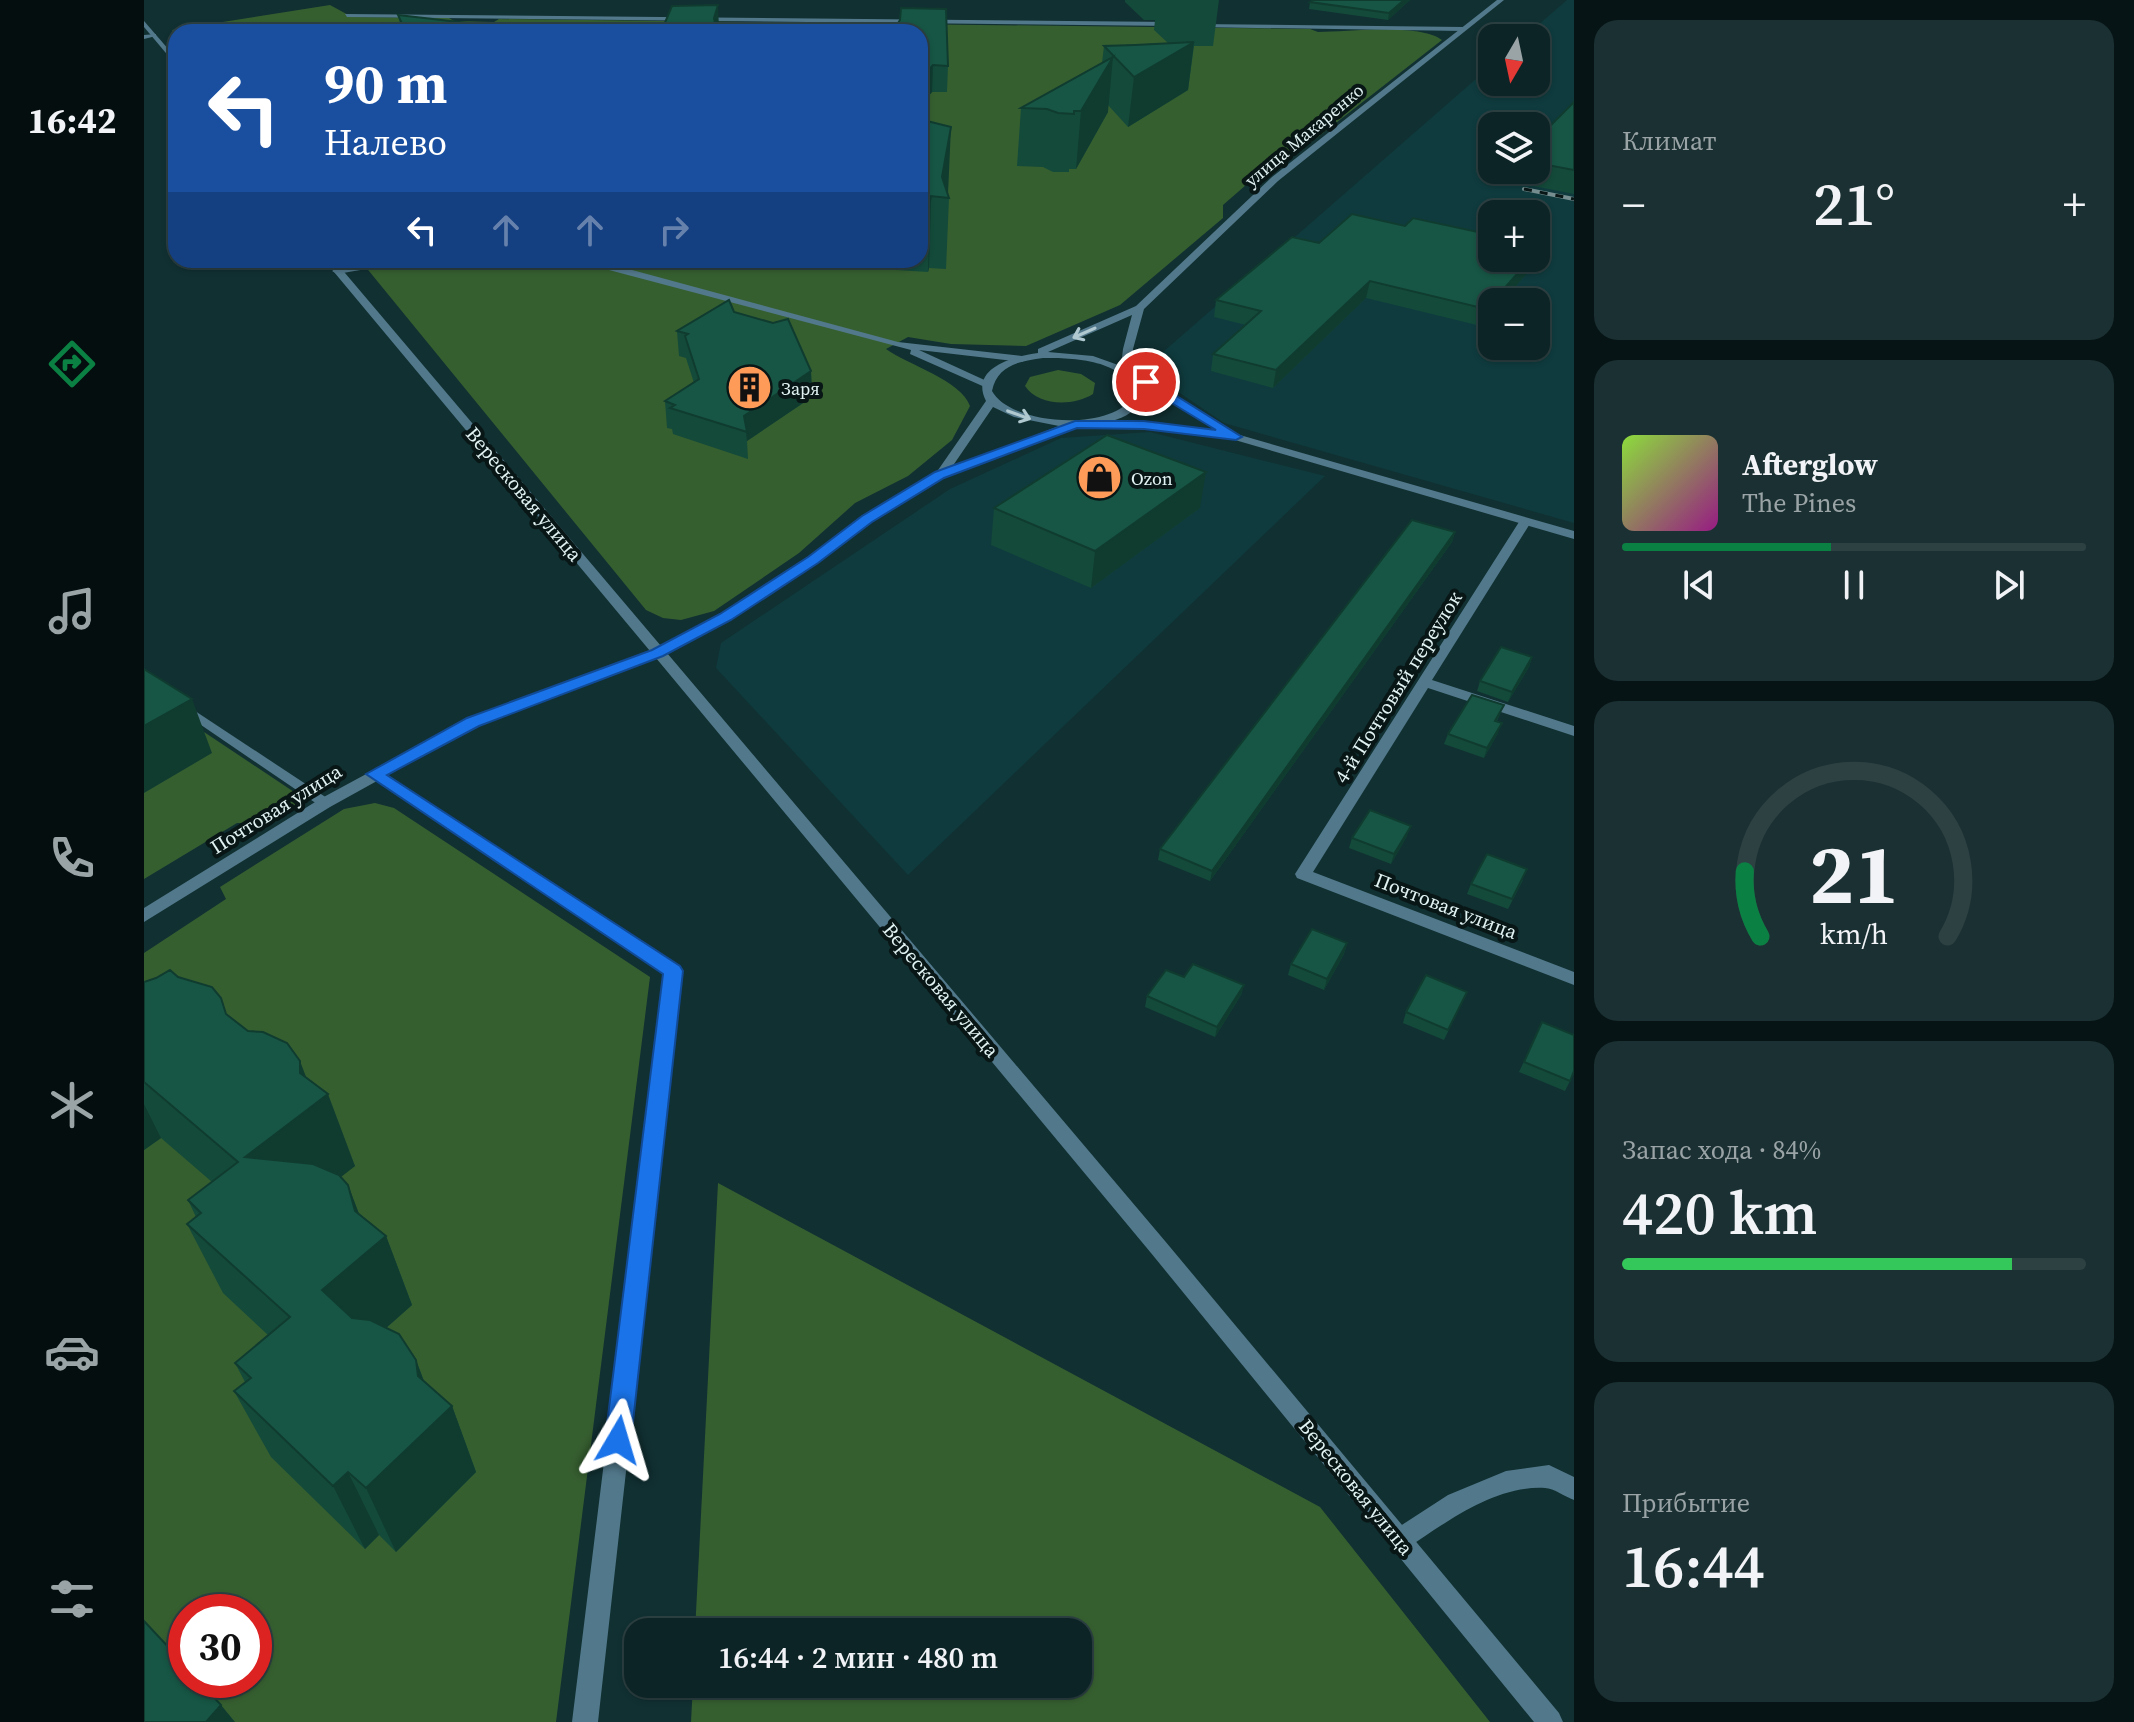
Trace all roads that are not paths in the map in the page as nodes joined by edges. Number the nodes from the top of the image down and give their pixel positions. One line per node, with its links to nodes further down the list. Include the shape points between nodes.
1 (1501, 0): 4 (street, улица Макаренко)
2 (347, 15): 4 (street)
3 (144, 23): 5 (street)
4 (1463, 29): 12 (street, улица Макаренко, via 1275,179)
5 (154, 35): 6 (street); 7 (street)
6 (144, 37)
7 (168, 53)
8 (335, 268): 11 (street, Вересковая улица)
9 (358, 268): 11 (street)
10 (614, 268): 13 (street)
11 (337, 271): 23 (street, Вересковая улица)
12 (1139, 308): 14 (street, улица Макаренко, one-way to 14); 15 (street)
13 (898, 345): 14 (street); 16 (street)
14 (1025, 358): 15 (street, via 1089,358); 16 (street, улица Макаренко, via 1000,368)
15 (1126, 374): 18 (street, Почтовая улица, via 1138,390 1132,407 1108,420); 19 (street)
16 (987, 385): 17 (street)
17 (992, 400): 18 (street, one-way to 18, via 1025,418); 20 (street, Почтовая улица)
18 (1080, 424): 19 (street, via 1144,425); 20 (street, Почтовая улица)
19 (1236, 437): 21 (street)
20 (940, 475): 23 (street, Почтовая улица, via 726,617)
21 (1525, 522): 22 (street); 24 (street, 4-й Почтовый переулок)
22 (1574, 535)
23 (657, 653): 27 (street, Почтовая улица, via 473,722); 33 (street, Вересковая улица)
24 (1425, 682): 26 (street); 29 (street, 4-й Почтовый переулок)
25 (169, 698): 28 (lane)
26 (1574, 731)
27 (375, 774): 28 (street, Почтовая улица); 34 (street, via 673,971)
28 (325, 803): 30 (street, Почтовая улица)
29 (1303, 874): 31 (street, Почтовая улица)
30 (144, 916)
31 (1574, 979)
32 (1574, 1489): 33 (street, via 1549,1476 1506,1482 1456,1503)
33 (1399, 1540): 35 (street, Вересковая улица)
34 (585, 1722)
35 (1550, 1722)

